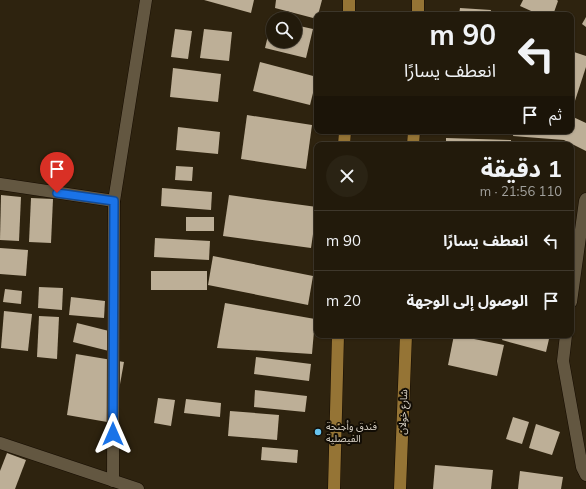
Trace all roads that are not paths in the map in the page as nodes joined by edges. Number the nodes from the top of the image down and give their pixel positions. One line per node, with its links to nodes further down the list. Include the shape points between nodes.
1 (146, 0): 7 (street)
2 (349, 0): 4 (main road)
3 (418, 0): 5 (main road)
4 (349, 12)
5 (418, 12)
6 (0, 184): 7 (street)
7 (114, 201): 15 (street)
8 (586, 201): 9 (street)
9 (574, 282)
10 (338, 338): 17 (main road)
11 (406, 338): 18 (main road, شارع خولان)
12 (566, 338): 14 (street, via 563,361 582,467)
13 (0, 443): 15 (street)
14 (586, 475)
15 (113, 481): 16 (street)
16 (138, 489)
17 (334, 489)
18 (400, 489)

